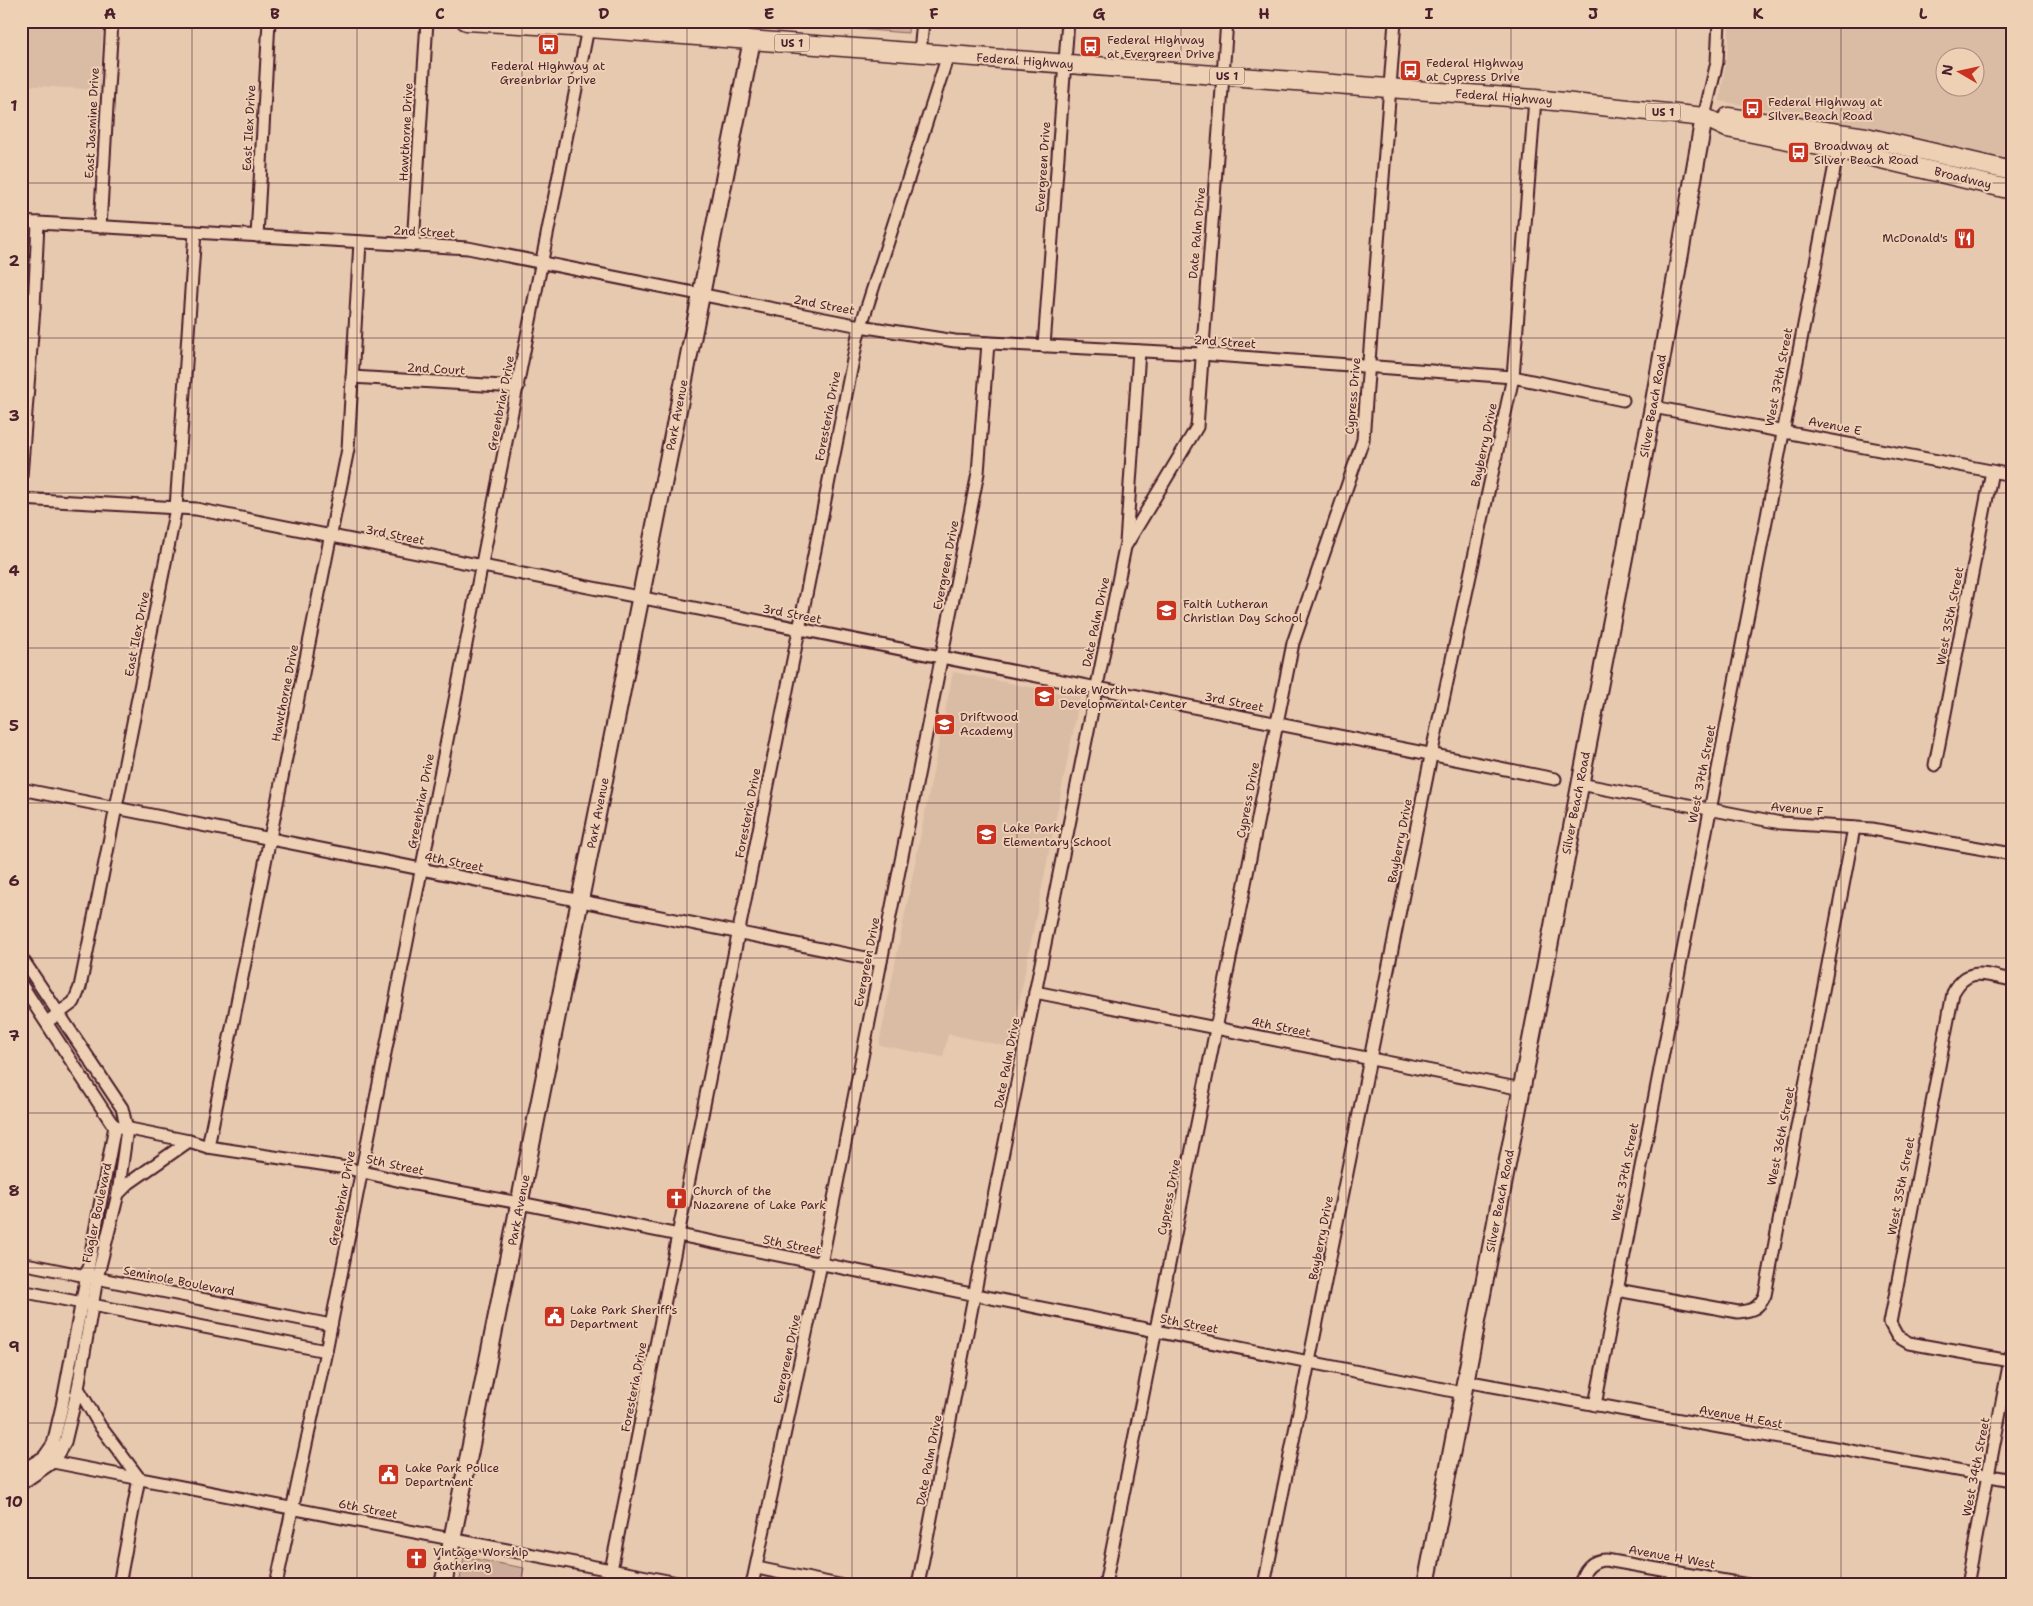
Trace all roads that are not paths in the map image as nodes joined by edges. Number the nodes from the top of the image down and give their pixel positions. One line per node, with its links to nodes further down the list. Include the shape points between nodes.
1 (112, 21): 25 (street, East Jasmine Drive)
2 (269, 21): 27 (street, East Ilex Drive)
3 (427, 21): 29 (street, Hawthorne Drive)
4 (466, 21): 10 (main road, Federal Highway / US 1)
5 (923, 21): 12 (street)
6 (1068, 21): 14 (street, Evergreen Drive)
7 (1227, 21): 15 (street, Date Palm Drive)
8 (1395, 21): 16 (street, Cypress Drive)
9 (1719, 21): 18 (street, Silver Beach Road, via 1717,62)
10 (589, 25): 11 (main road, Federal Highway / US 1); 30 (street, Greenbriar Drive)
11 (752, 40): 12 (main road, Federal Highway / US 1); 31 (street, Park Avenue)
12 (920, 53): 13 (main road, Federal Highway / US 1)
13 (948, 55): 14 (main road, Federal Highway / US 1); 34 (street, Foresteria Drive)
14 (1065, 64): 15 (main road, Federal Highway / US 1); 36 (street, Evergreen Drive)
15 (1223, 76): 16 (main road, Federal Highway / US 1); 38 (street, Date Palm Drive)
16 (1390, 88): 17 (main road, Federal Highway / US 1); 39 (street, Cypress Drive)
17 (1535, 99): 18 (main road, Federal Highway / US 1); 40 (street, Bayberry Drive)
18 (1707, 118): 19 (main road, Broadway / US 1, via 1727,128); 21 (main road, Broadway / US 1, via 1730,117 1866,136); 44 (street, Silver Beach Road)
19 (1838, 150): 20 (main road, Broadway / US 1); 45 (street, West 37th Street)
20 (1910, 165): 21 (main road, via 1921,160 2001,179); 22 (main road, Broadway / US 1)
21 (2012, 172)
22 (2012, 190)
23 (21, 222): 24 (street, 2nd Street)
24 (38, 223): 25 (street, 2nd Street); 33 (street)
25 (100, 227): 26 (street, 2nd Street)
26 (195, 232): 27 (street, 2nd Street); 50 (street, East Ilex Drive)
27 (256, 236): 28 (street, 2nd Street)
28 (360, 242): 29 (street, 2nd Street); 41 (street, Hawthorne Drive)
29 (413, 245): 30 (street, 2nd Street, via 468,248)
30 (543, 263): 31 (street, 2nd Street); 42 (street, Greenbriar Drive)
31 (701, 294): 34 (street, 2nd Street); 54 (street, Park Avenue)
32 (21, 308): 33 (street)
33 (34, 308): 48 (street)
34 (860, 326): 35 (street, 2nd Street); 55 (street, Foresteria Drive)
35 (988, 343): 36 (street, 2nd Street); 56 (street, Evergreen Drive, via 978,473)
36 (1044, 346): 37 (street, 2nd Street)
37 (1139, 351): 38 (street, 2nd Street); 52 (street, Date Palm Drive)
38 (1201, 354): 39 (street, 2nd Street); 52 (street, Date Palm Drive, via 1197,427)
39 (1369, 366): 40 (street, 2nd Street); 58 (street, Cypress Drive, via 1363,440 1293,643)
40 (1513, 377): 43 (street, 2nd Street); 59 (street, Bayberry Drive)
41 (352, 378): 42 (street, 2nd Court); 51 (street, Hawthorne Drive, via 348,449)
42 (518, 387): 53 (street, Greenbriar Drive)
43 (1623, 400)
44 (1653, 407): 45 (street, Avenue E); 62 (street, Silver Beach Road)
45 (1782, 430): 46 (street, Avenue E); 65 (street, West 37th Street)
46 (1992, 471): 47 (street, Avenue E); 60 (street, West 35th Street)
47 (2012, 475)
48 (21, 477)
49 (21, 499): 50 (street, 3rd Street)
50 (176, 508): 51 (street, 3rd Street, via 196,509); 64 (street, East Ilex Drive)
51 (330, 536): 53 (street, 3rd Street); 67 (street, Hawthorne Drive)
52 (1125, 547): 57 (street, Date Palm Drive)
53 (482, 566): 54 (street, 3rd Street); 69 (street, Greenbriar Drive)
54 (641, 598): 55 (street, 3rd Street); 70 (street, Park Avenue)
55 (799, 629): 56 (street, 3rd Street); 71 (street, Foresteria Drive)
56 (942, 658): 57 (street, 3rd Street); 73 (street, Evergreen Drive)
57 (1096, 689): 58 (street, 3rd Street); 76 (street, Date Palm Drive)
58 (1277, 725): 59 (street, 3rd Street); 79 (street, Cypress Drive)
59 (1431, 756): 61 (street, 3rd Street); 80 (street, Bayberry Drive)
60 (1935, 765)
61 (1555, 779)
62 (1580, 784): 65 (street, Avenue F); 81 (street, Silver Beach Road)
63 (21, 789): 64 (street, 4th Street)
64 (116, 808): 67 (street, 4th Street); 77 (street, East Ilex Drive, via 80,987 74,1002)
65 (1710, 808): 66 (street, Avenue F, via 1781,823); 93 (street, West 37th Street)
66 (1854, 828): 68 (street, Avenue F); 93 (street, West 36th Street, via 1762,1302 1750,1311 1738,1312)
67 (270, 839): 69 (street, 4th Street); 84 (street, Hawthorne Drive)
68 (2012, 854)
69 (422, 869): 70 (street, 4th Street); 85 (street, Greenbriar Drive)
70 (580, 901): 71 (street, 4th Street); 87 (street, Park Avenue)
71 (738, 933): 73 (street, 4th Street); 88 (street, Foresteria Drive)
72 (21, 957): 77 (street, Flagler Boulevard)
73 (881, 961): 90 (street, Evergreen Drive)
74 (2012, 980): 99 (street, West 35th Street, via 1972,974 1959,981 1953,993 1890,1322 1896,1336 1909,1342)
75 (21, 984): 78 (street)
76 (1035, 992): 79 (street, 4th Street); 94 (street, Date Palm Drive)
77 (60, 1013): 78 (street, East Ilex Drive); 82 (street, Flagler Boulevard, via 122,1108)
78 (47, 1022): 82 (street, via 111,1122)
79 (1216, 1028): 80 (street, 4th Street); 97 (street, Cypress Drive)
80 (1370, 1059): 81 (street, 4th Street); 100 (street, Bayberry Drive)
81 (1522, 1089): 101 (street, Silver Beach Road)
82 (121, 1127): 83 (street, 5th Street); 86 (street, Flagler Boulevard); 91 (street, Flagler Boulevard)
83 (189, 1141): 84 (street, 5th Street); 86 (street)
84 (208, 1147): 85 (street, 5th Street)
85 (361, 1172): 87 (street, 5th Street); 96 (street, Greenbriar Drive)
86 (118, 1194): 91 (street, Flagler Boulevard)
87 (520, 1203): 88 (street, 5th Street); 111 (street, Park Avenue)
88 (678, 1236): 90 (street, 5th Street); 113 (street, Foresteria Drive)
89 (21, 1263): 91 (street, Seminole Boulevard)
90 (820, 1264): 94 (street, 5th Street); 112 (street, Evergreen Drive)
91 (92, 1277): 95 (street, Flagler Boulevard); 96 (street, Seminole Boulevard)
92 (21, 1290): 95 (street)
93 (1617, 1290): 103 (street, West 37th Street)
94 (974, 1295): 97 (street, 5th Street); 122 (street, Date Palm Drive)
95 (87, 1304): 98 (street); 102 (street, Flagler Boulevard); 104 (street, Flagler Boulevard)
96 (331, 1325): 98 (street, Greenbriar Drive)
97 (1156, 1331): 100 (street, 5th Street); 123 (street, Cypress Drive)
98 (326, 1351): 110 (street, Greenbriar Drive)
99 (2011, 1357): 106 (street, West 34th Street)
100 (1310, 1362): 101 (street, 5th Street); 124 (street, Bayberry Drive)
101 (1464, 1387): 103 (street, Avenue H East); 125 (street, Silver Beach Road)
102 (78, 1388): 104 (street, Flagler Boulevard, via 65,1442); 107 (street, via 100,1426)
103 (1594, 1405): 106 (street, Avenue H East)
104 (49, 1460): 105 (street, Flagler Boulevard); 107 (street, 6th Street); 109 (street, Flagler Boulevard)
105 (21, 1471)
106 (1988, 1476): 108 (street, Avenue H East); 128 (street, West 34th Street)
107 (139, 1478): 110 (street, 6th Street); 115 (street)
108 (2012, 1480)
109 (21, 1484)
110 (292, 1508): 111 (street, 6th Street); 116 (street, Greenbriar Drive)
111 (452, 1539): 113 (street, 6th Street); 117 (street, Park Avenue)
112 (757, 1568): 120 (street, Evergreen Drive); 121 (street)
113 (611, 1570): 118 (street, Foresteria Drive); 119 (street, 6th Street)
114 (1711, 1581): 126 (street, Avenue H West, via 1606,1560 1592,1563 1584,1572); 127 (street, Avenue H West)
115 (118, 1585)
116 (276, 1585)
117 (443, 1585)
118 (608, 1585)
119 (688, 1585)
120 (752, 1585)
121 (839, 1585)
122 (918, 1585)
123 (1105, 1585)
124 (1264, 1585)
125 (1426, 1585)
126 (1580, 1585)
127 (1748, 1585)
128 (1967, 1585)

